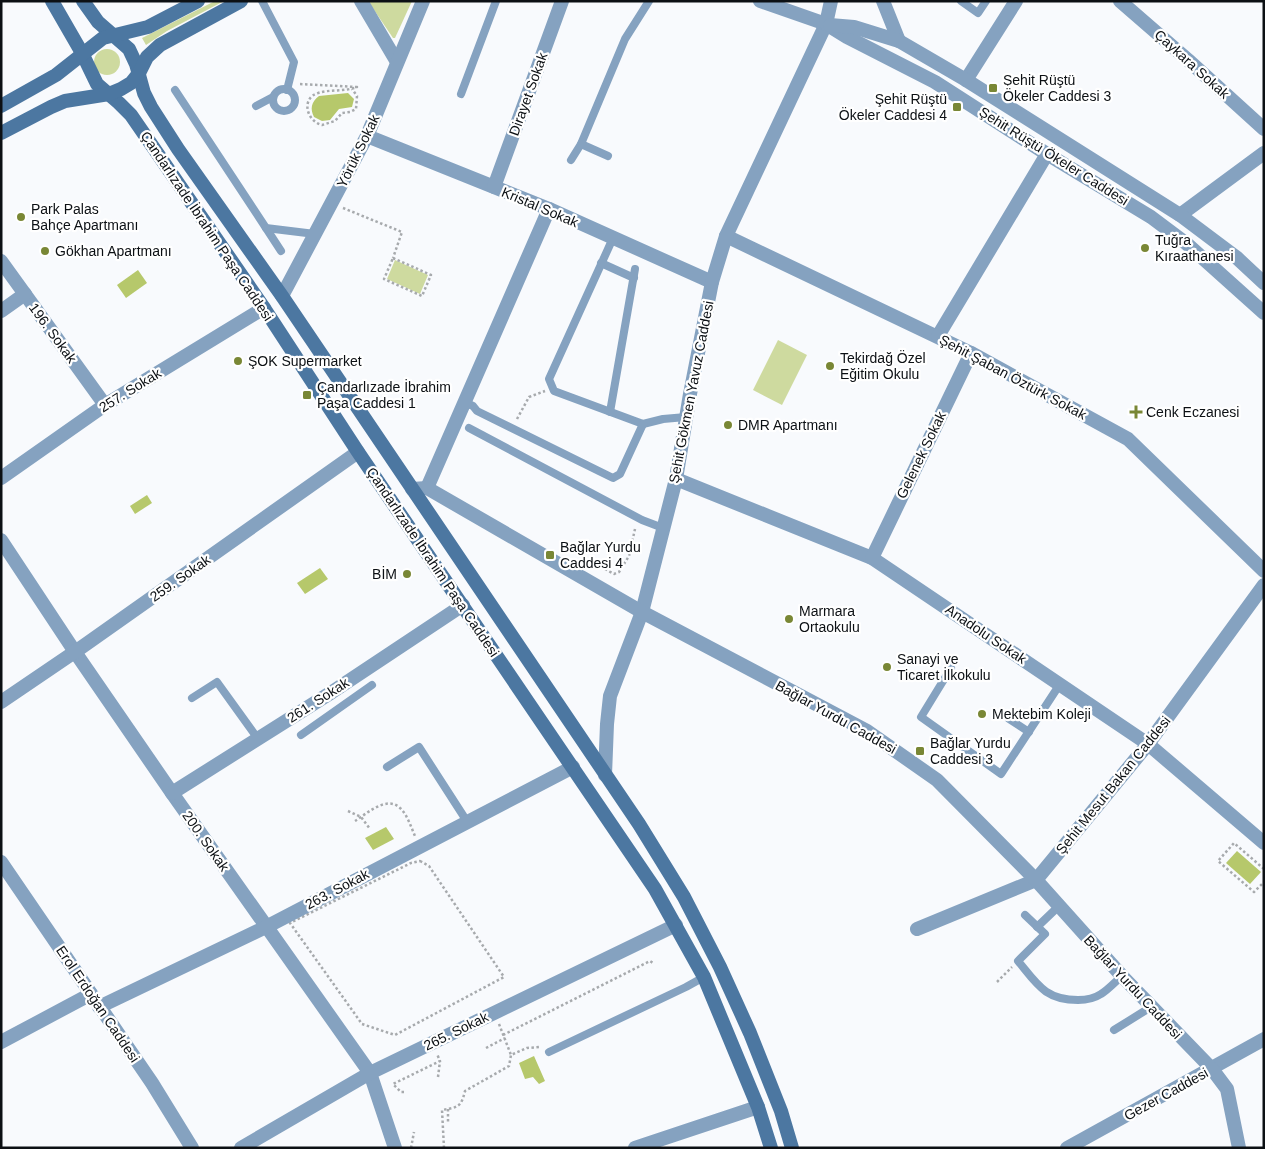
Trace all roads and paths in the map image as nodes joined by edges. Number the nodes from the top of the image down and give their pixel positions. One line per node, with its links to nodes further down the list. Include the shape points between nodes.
1 (52, 1): 21 (main road, Çandarlızade İbrahim Paşa Caddesi)
2 (83, 1): 19 (main road, Çandarlızade İbrahim Paşa Caddesi, via 98,22)
3 (198, 1): 19 (main road, via 148,27)
4 (241, 1): 23 (main road, via 160,45 147,57)
5 (262, 1): 25 (lane, via 294,62)
6 (361, 1): 22 (street)
7 (423, 1): 22 (street, Yörük Sokak)
8 (496, 1): 29 (lane)
9 (562, 1): 42 (street, Dirayet Sokak)
10 (649, 1): 37 (lane, via 625,39)
11 (760, 1): 18 (street, Şehit Rüştü Ökeler Caddesi)
12 (831, 1): 18 (street, Şehit Gökmen Yavuz Caddesi)
13 (883, 1): 20 (street)
14 (961, 1): 15 (lane, via 978,13)
15 (986, 1)
16 (1016, 1): 24 (street)
17 (1120, 1): 33 (street, Çaykara Sokak)
18 (826, 24): 20 (street, Şehit Rüştü Ökeler Caddesi, via 854,27); 39 (street, Şehit Rüştü Ökeler Caddesi, via 935,82); 49 (street, Şehit Gökmen Yavuz Caddesi)
19 (114, 36): 21 (main road, via 103,38); 23 (main road, Çandarlızade İbrahim Paşa Caddesi, via 129,49)
20 (899, 41): 24 (street, Şehit Rüştü Ökeler Caddesi)
21 (82, 53): 28 (main road, Çandarlızade İbrahim Paşa Caddesi, via 97,84); 31 (main road, via 56,75)
22 (397, 62): 35 (street, Yörük Sokak)
23 (139, 72): 28 (main road, via 131,83); 60 (main road, Çandarlızade İbrahim Paşa Caddesi, via 151,107)
24 (966, 80): 36 (street, Şehit Rüştü Ökeler Caddesi)
25 (287, 87): 26 (path, via 357,88); 30 (lane, via 277,91); 30 (lane, via 295,99 289,110 277,109)
26 (352, 89): 26 (path, via 317,93 310,100 310,118 326,124 342,113 354,110 358,101)
27 (175, 90): 46 (lane)
28 (109, 94): 34 (main road, via 65,101); 61 (main road, Çandarlızade İbrahim Paşa Caddesi, via 131,115)
29 (462, 94)
30 (273, 97): 32 (lane)
31 (1, 106)
32 (256, 106)
33 (1264, 129)
34 (1, 132)
35 (367, 136): 42 (street, Kristal Sokak); 43 (street, Yörük Sokak)
36 (1059, 138): 39 (street); 45 (street, Şehit Rüştü Ökeler Caddesi)
37 (581, 144): 40 (lane); 41 (lane)
38 (1264, 153): 45 (street)
39 (1047, 154): 47 (street, Şehit Rüştü Ökeler Caddesi); 64 (street)
40 (608, 156)
41 (571, 160)
42 (494, 187): 44 (street, Kristal Sokak)
43 (332, 203): 48 (street, Yörük Sokak); 52 (path, via 402,232)
44 (549, 210): 50 (street, Kristal Sokak); 67 (street)
45 (1180, 215): 47 (street); 58 (street, Şehit Rüştü Ökeler Caddesi, via 1236,257)
46 (266, 228): 48 (lane); 51 (lane)
47 (1168, 229): 63 (street, Şehit Rüştü Ökeler Caddesi)
48 (315, 234): 60 (street, Yörük Sokak)
49 (726, 236): 57 (street, Şehit Gökmen Yavuz Caddesi); 64 (street, Şehit Şaban Öztürk Sokak)
50 (613, 238): 54 (lane); 57 (street, Kristal Sokak)
51 (281, 251)
52 (393, 258): 52 (path, via 431,275 422,296 384,280)
53 (1, 261): 59 (street, 196. Sokak)
54 (601, 263): 56 (lane); 66 (lane, via 549,379)
55 (635, 269): 56 (lane)
56 (634, 278): 69 (lane)
57 (712, 282): 70 (street, Şehit Gökmen Yavuz Caddesi)
58 (1264, 283)
59 (25, 294): 62 (street); 68 (street, 196. Sokak)
60 (282, 296): 78 (main road, Çandarlızade İbrahim Paşa Caddesi)
61 (264, 308): 68 (street, 257. Sokak); 74 (main road, Çandarlızade İbrahim Paşa Caddesi)
62 (1, 311)
63 (1264, 313)
64 (938, 336): 65 (street, Şehit Şaban Öztürk Sokak)
65 (971, 353): 83 (street, Gelenek Sokak); 84 (street, Şehit Şaban Öztürk Sokak, via 1128,439)
66 (553, 388): 69 (lane); 73 (path, via 529,397)
67 (464, 402): 73 (lane); 77 (street)
68 (105, 404): 75 (street, 257. Sokak)
69 (610, 412): 71 (lane)
70 (686, 417): 71 (lane); 76 (street, Şehit Gökmen Yavuz Caddesi)
71 (643, 424): 73 (lane, via 620,474 613,478)
72 (469, 428): 79 (lane)
73 (512, 428)
74 (358, 452): 86 (main road, Çandarlızade İbrahim Paşa Caddesi); 88 (street, 259. Sokak)
75 (1, 478)
76 (676, 479): 80 (street, Şehit Gökmen Yavuz Caddesi); 83 (street, Anadolu Sokak)
77 (426, 488): 78 (street); 87 (street, Bağlar Yurdu Caddesi)
78 (412, 489): 103 (main road, Çandarlızade İbrahim Paşa Caddesi)
79 (638, 517): 80 (lane); 82 (path, via 629,556 619,572 614,574)
80 (663, 528): 87 (street, Şehit Gökmen Yavuz Caddesi)
81 (1, 540): 88 (street, 200. Sokak)
82 (583, 557)
83 (872, 558): 90 (street, Anadolu Sokak)
84 (1264, 571)
85 (1264, 584): 100 (street, Şehit Mesut Bakan Caddesi)
86 (463, 605): 92 (street, 261. Sokak); 102 (main road, Çandarlızade İbrahim Paşa Caddesi)
87 (642, 612): 103 (street, Şehit Gökmen Yavuz Caddesi, via 610,696); 114 (street, Bağlar Yurdu Caddesi, via 867,731 910,760 937,780)
88 (75, 652): 94 (street, 259. Sokak); 104 (street, 200. Sokak)
89 (951, 668): 97 (lane, via 921,717 1001,774)
90 (1060, 684): 97 (lane); 100 (street, Anadolu Sokak)
91 (372, 685): 95 (lane)
92 (332, 692): 95 (lane); 99 (street, 261. Sokak)
93 (192, 698): 99 (lane, via 217,682)
94 (1, 702)
95 (342, 706): 98 (lane)
96 (1009, 719): 97 (lane)
97 (1029, 732)
98 (301, 735)
99 (258, 740): 104 (street, 261. Sokak)
100 (1148, 744): 110 (street, Anadolu Sokak); 114 (street, Şehit Mesut Bakan Caddesi)
101 (387, 767): 108 (lane, via 419,747)
102 (574, 767): 108 (street, 263. Sokak); 118 (main road, Çandarlızade İbrahim Paşa Caddesi)
103 (605, 775): 156 (main road, Çandarlızade İbrahim Paşa Caddesi, via 684,897 720,966 781,1111)
104 (172, 793): 119 (street, 200. Sokak)
105 (348, 811): 106 (path)
106 (361, 817): 107 (path); 109 (path); 111 (path, via 382,804 396,804 402,809)
107 (355, 821)
108 (468, 823): 111 (street, 263. Sokak)
109 (370, 829)
110 (1264, 843)
111 (420, 846): 119 (street, 263. Sokak)
112 (1, 862): 127 (street, Erol Erdoğan Caddesi)
113 (1264, 869): 115 (path, via 1234,843 1218,861 1254,892)
114 (1036, 880): 116 (street, Bağlar Yurdu Caddesi); 121 (street, Şehit Mesut Bakan Caddesi)
115 (1264, 882)
116 (1059, 906): 120 (lane); 124 (street, Bağlar Yurdu Caddesi)
117 (1024, 915): 120 (lane)
118 (676, 925): 125 (main road, Çandarlızade İbrahim Paşa Caddesi); 130 (street, 265. Sokak)
119 (266, 926): 128 (street, 263. Sokak); 142 (street, 200. Sokak)
120 (1038, 927): 122 (lane, via 1046,934)
121 (917, 929)
122 (1018, 961): 124 (lane, via 1042,989 1053,997 1067,1000 1100,995); 126 (path)
123 (653, 963): 133 (path, via 650,961)
124 (1122, 976): 129 (street, Bağlar Yurdu Caddesi)
125 (704, 977): 138 (lane); 145 (main road, Çandarlızade İbrahim Paşa Caddesi)
126 (997, 982)
127 (90, 994): 128 (street, Erol Erdoğan Caddesi); 135 (street)
128 (99, 1007): 149 (street, Erol Erdoğan Caddesi)
129 (1151, 1008): 131 (lane); 141 (street, Bağlar Yurdu Caddesi)
130 (494, 1013): 133 (path); 136 (street, 265. Sokak)
131 (1114, 1030)
132 (395, 1035): 132 (path, via 504,977 429,866 420,862 411,862 290,924 362,1024)
133 (504, 1036): 137 (path); 139 (path)
134 (1264, 1038): 141 (street, Gezer Caddesi)
135 (1, 1042)
136 (432, 1043): 140 (path); 142 (street, 265. Sokak)
137 (486, 1048)
138 (549, 1052): 139 (path, via 545,1047 527,1048)
139 (512, 1055): 146 (path, via 509,1066 465,1091 459,1106)
140 (440, 1060): 143 (path); 144 (path, via 393,1084)
141 (1212, 1068): 157 (street, Gezer Caddesi); 158 (street, Bağlar Yurdu Caddesi, via 1227,1089)
142 (370, 1073): 150 (street, 265. Sokak); 151 (street, 200. Sokak)
143 (438, 1077)
144 (404, 1092)
145 (758, 1107): 154 (street); 155 (main road, Çandarlızade İbrahim Paşa Caddesi)
146 (448, 1109): 147 (path); 153 (path, via 442,1110)
147 (448, 1124)
148 (414, 1132): 152 (path)
149 (192, 1148)
150 (241, 1148)
151 (394, 1148)
152 (411, 1148)
153 (444, 1148)
154 (635, 1148)
155 (770, 1148)
156 (792, 1148)
157 (1067, 1148)
158 (1239, 1148)

